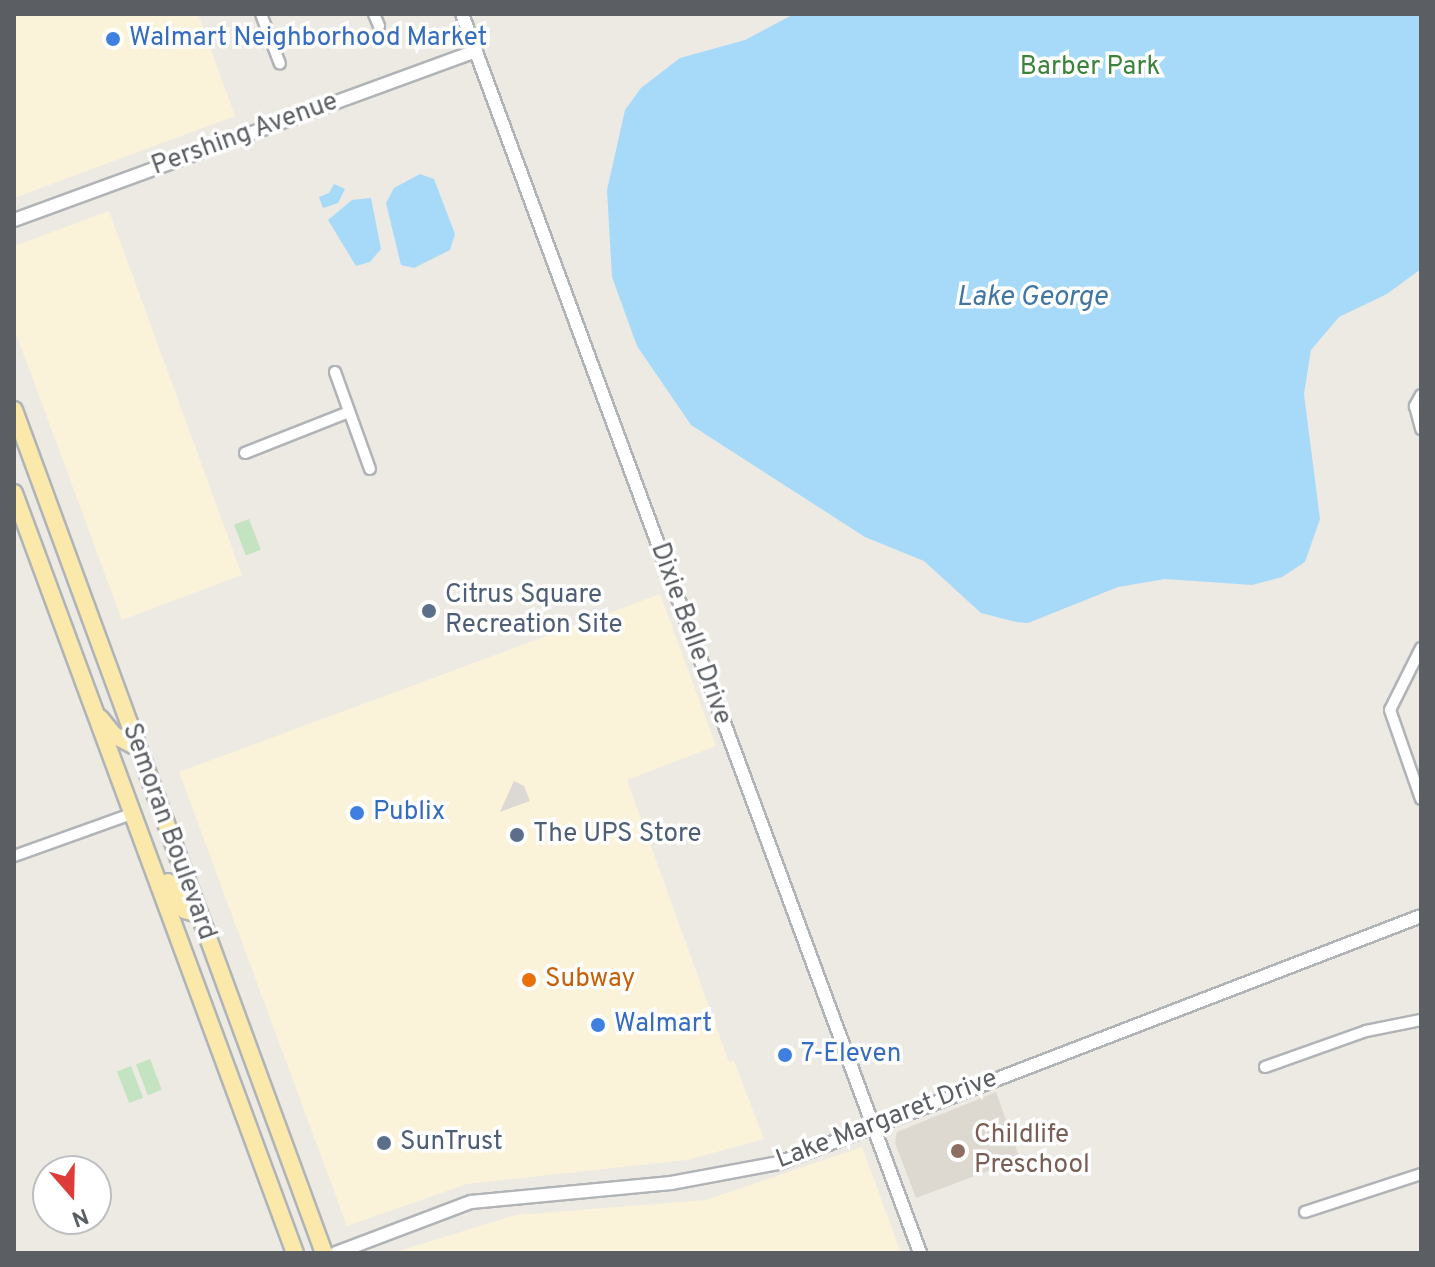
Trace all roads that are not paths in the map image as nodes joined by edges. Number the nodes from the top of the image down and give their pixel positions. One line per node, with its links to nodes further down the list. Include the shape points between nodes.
1 (261, 14): 6 (street)
2 (374, 14): 4 (street)
3 (462, 14): 5 (street, Dixie Belle Drive)
4 (379, 26)
5 (476, 51): 7 (street, Pershing Avenue); 29 (street, Dixie Belle Drive)
6 (280, 64)
7 (14, 220)
8 (335, 372): 11 (street)
9 (1421, 395): 12 (street, via 1415,406)
10 (14, 410): 17 (main road, Semoran Boulevard)
11 (349, 412): 13 (street); 14 (street)
12 (1421, 429)
13 (245, 453)
14 (370, 469)
15 (14, 493): 16 (main road, Semoran Boulevard)
16 (24, 520): 17 (main road, via 49,534); 19 (main road, Semoran Boulevard)
17 (70, 561): 20 (main road, Semoran Boulevard)
18 (1421, 648): 21 (street, via 1390,710)
19 (92, 707): 20 (main road, via 114,735); 22 (main road, Semoran Boulevard)
20 (138, 748): 25 (main road, Semoran Boulevard)
21 (1421, 799)
22 (131, 814): 23 (main road, Semoran Boulevard); 24 (street)
23 (141, 839): 25 (main road, via 156,849 175,900); 32 (main road, Semoran Boulevard)
24 (14, 856)
25 (198, 914): 33 (main road, Semoran Boulevard)
26 (1421, 916): 29 (street, Lake Margaret Drive)
27 (1421, 1020): 28 (street, via 1366,1031)
28 (1265, 1067)
29 (873, 1126): 34 (street, Lake Margaret Drive, via 779,1163 725,1176 471,1202); 35 (street, Dixie Belle Drive)
30 (1421, 1174): 31 (street)
31 (1305, 1212)
32 (295, 1253)
33 (324, 1253)
34 (336, 1253)
35 (920, 1253)

